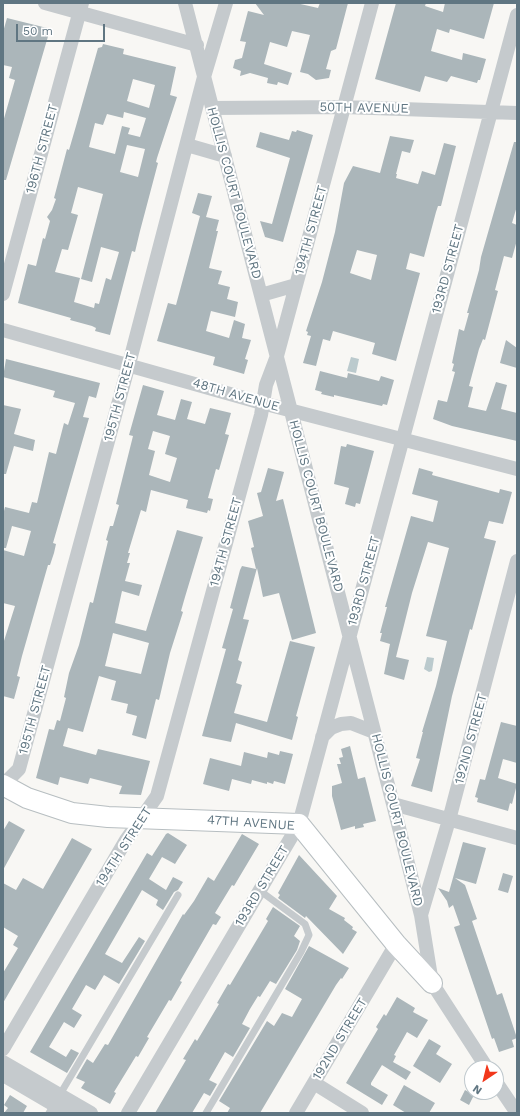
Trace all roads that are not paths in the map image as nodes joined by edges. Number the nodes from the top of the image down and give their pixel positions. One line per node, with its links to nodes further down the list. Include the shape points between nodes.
1 (45, 3): 5 (street)
2 (186, 3): 7 (street, HOLLIS COURT BOULEVARD)
3 (226, 3): 8 (street, 195TH STREET)
4 (372, 3): 9 (street, 194TH STREET)
5 (80, 8): 7 (street); 16 (street, 196TH STREET)
6 (517, 15): 11 (street, 193RD STREET)
7 (197, 45): 8 (street, HOLLIS COURT BOULEVARD)
8 (204, 77): 10 (street, HOLLIS COURT BOULEVARD); 13 (street, 195TH STREET)
9 (344, 106): 10 (street, 50TH AVENUE); 11 (street, 50TH AVENUE); 15 (street, 194TH STREET)
10 (212, 108): 14 (street, HOLLIS COURT BOULEVARD)
11 (491, 112): 12 (street, 50TH AVENUE); 23 (street, 193RD STREET)
12 (517, 113)
13 (187, 145): 14 (street); 20 (street, 195TH STREET)
14 (225, 156): 17 (street, HOLLIS COURT BOULEVARD)
15 (296, 285): 17 (street); 19 (street, 194TH STREET)
16 (3, 294)
17 (261, 295): 19 (street, HOLLIS COURT BOULEVARD)
18 (3, 330): 20 (street, 48TH AVENUE)
19 (277, 356): 21 (street, 194TH STREET); 22 (street, HOLLIS COURT BOULEVARD)
20 (129, 364): 21 (street, 48TH AVENUE); 29 (street, 195TH STREET, via 19,769)
21 (262, 403): 22 (street, 48TH AVENUE); 31 (street, 194TH STREET, via 157,796)
22 (291, 410): 23 (street, 48TH AVENUE); 26 (street, HOLLIS COURT BOULEVARD)
23 (403, 438): 24 (street, 48TH AVENUE); 26 (street, 193RD STREET)
24 (517, 469)
25 (517, 561): 32 (street, 192ND STREET)
26 (349, 636): 27 (street, HOLLIS COURT BOULEVARD); 28 (street, 193RD STREET)
27 (374, 732): 28 (street, via 351,723 331,728); 30 (street, HOLLIS COURT BOULEVARD)
28 (322, 737): 33 (street, 193RD STREET)
29 (3, 785): 31 (street, 47TH AVENUE, via 27,798 72,813)
30 (393, 804): 32 (street); 37 (street, HOLLIS COURT BOULEVARD)
31 (142, 817): 33 (street, 47TH AVENUE); 40 (street, 194TH STREET)
32 (449, 820): 34 (street); 37 (street, 192ND STREET)
33 (299, 824): 35 (street, 193RD STREET); 38 (street, 47TH AVENUE)
34 (517, 838)
35 (259, 890): 50 (street, 193RD STREET); 51 (lane, via 305,924 309,935)
36 (178, 895): 46 (lane)
37 (421, 915): 39 (street, HOLLIS COURT BOULEVARD)
38 (396, 944): 39 (street, 47TH AVENUE); 44 (street, 192ND STREET)
39 (432, 983): 41 (street, HOLLIS COURT BOULEVARD)
40 (3, 1049)
41 (482, 1060)
42 (3, 1062): 46 (street)
43 (3, 1075): 46 (street)
44 (314, 1084): 52 (street, 192ND STREET); 53 (street)
45 (504, 1092): 47 (street)
46 (54, 1104): 48 (street); 49 (street)
47 (516, 1106)
48 (68, 1113)
49 (91, 1113)
50 (128, 1113)
51 (206, 1113)
52 (296, 1113)
53 (362, 1113)

